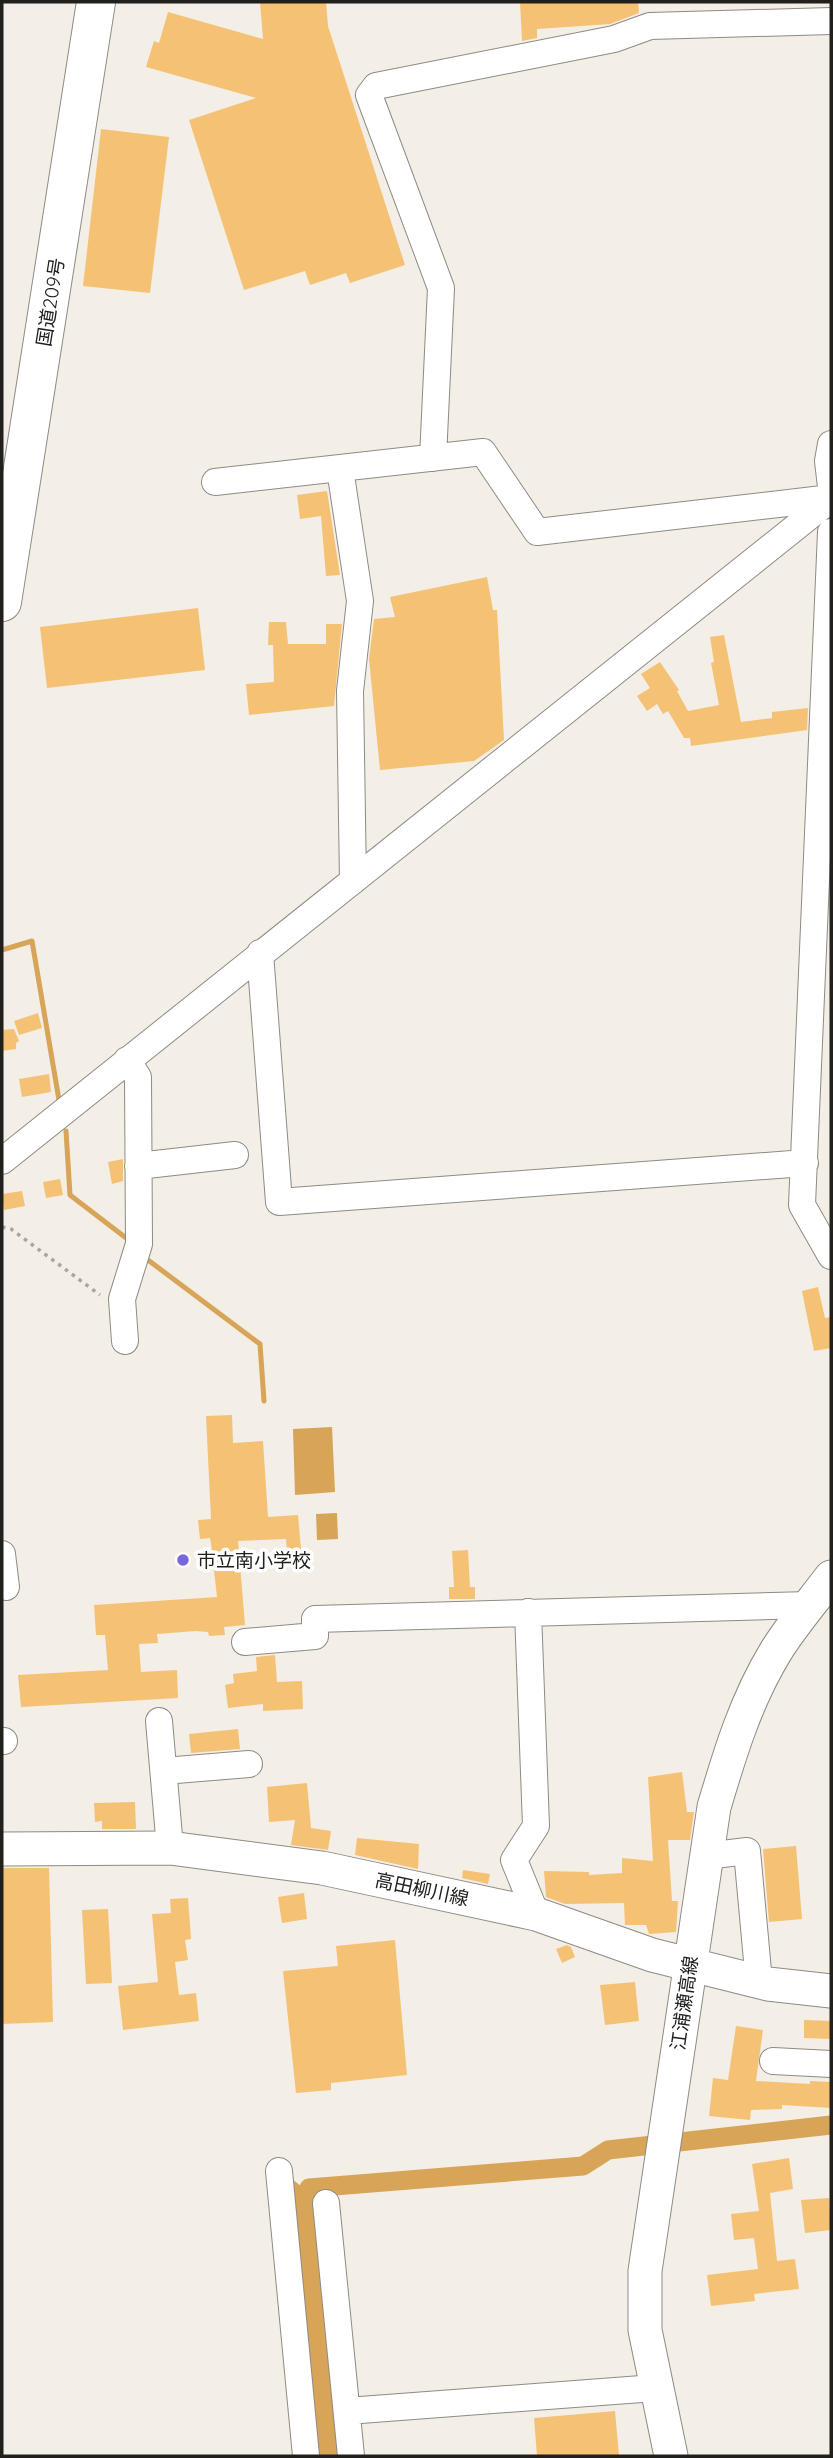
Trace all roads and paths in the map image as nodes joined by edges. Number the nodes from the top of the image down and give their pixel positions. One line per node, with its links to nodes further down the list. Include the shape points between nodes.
1 (96, 2): 10 (highway, 国道209号)
2 (831, 21): 4 (street, via 650,26 614,39 376,86 369,95 442,288)
3 (831, 444): 7 (street)
4 (433, 458): 5 (street); 8 (street, via 483,452 537,532)
5 (340, 468): 6 (street); 11 (street, via 360,601 350,691)
6 (215, 482)
7 (831, 487)
8 (831, 498): 11 (street)
9 (831, 532): 16 (street)
10 (2, 602)
11 (353, 881): 12 (street)
12 (260, 953): 13 (street); 16 (street, via 279,1202)
13 (127, 1060): 15 (street); 17 (street, via 138,1077)
14 (235, 1155): 17 (street)
15 (2, 1161)
16 (805, 1163): 19 (street, via 802,1205)
17 (138, 1166): 20 (street, via 139,1244)
18 (2, 1227): 20 (path)
19 (831, 1256)
20 (122, 1310): 21 (street)
21 (125, 1341)
22 (2, 1554): 24 (street)
23 (831, 1577): 25 (main road, 江浦瀬高線)
24 (6, 1587)
25 (810, 1605): 26 (street); 33 (main road, 江浦瀬高線, via 777,1650 747,1707 714,1808)
26 (528, 1612): 27 (street, via 315,1619 315,1636); 34 (street, via 536,1826 514,1860)
27 (245, 1642)
28 (159, 1721): 30 (street)
29 (249, 1764): 30 (street)
30 (164, 1772): 31 (street)
31 (170, 1848): 32 (main road, 高田柳川線); 34 (main road, 高田柳川線, via 322,1868)
32 (2, 1849)
33 (706, 1856): 35 (main road, 江浦瀬高線); 36 (street, via 747,1851)
34 (536, 1914): 35 (main road, 高田柳川線)
35 (689, 1965): 36 (main road, 高田柳川線); 42 (main road, 江浦瀬高線, via 645,2271 645,2330)
36 (759, 1982): 37 (main road, 高田柳川線)
37 (831, 1991)
38 (773, 2061): 39 (street)
39 (831, 2064)
40 (279, 2171): 44 (street)
41 (326, 2203): 43 (street)
42 (655, 2388): 43 (street); 46 (main road, 江浦瀬高線)
43 (347, 2411): 45 (street)
44 (306, 2456)
45 (351, 2456)
46 (671, 2456)

